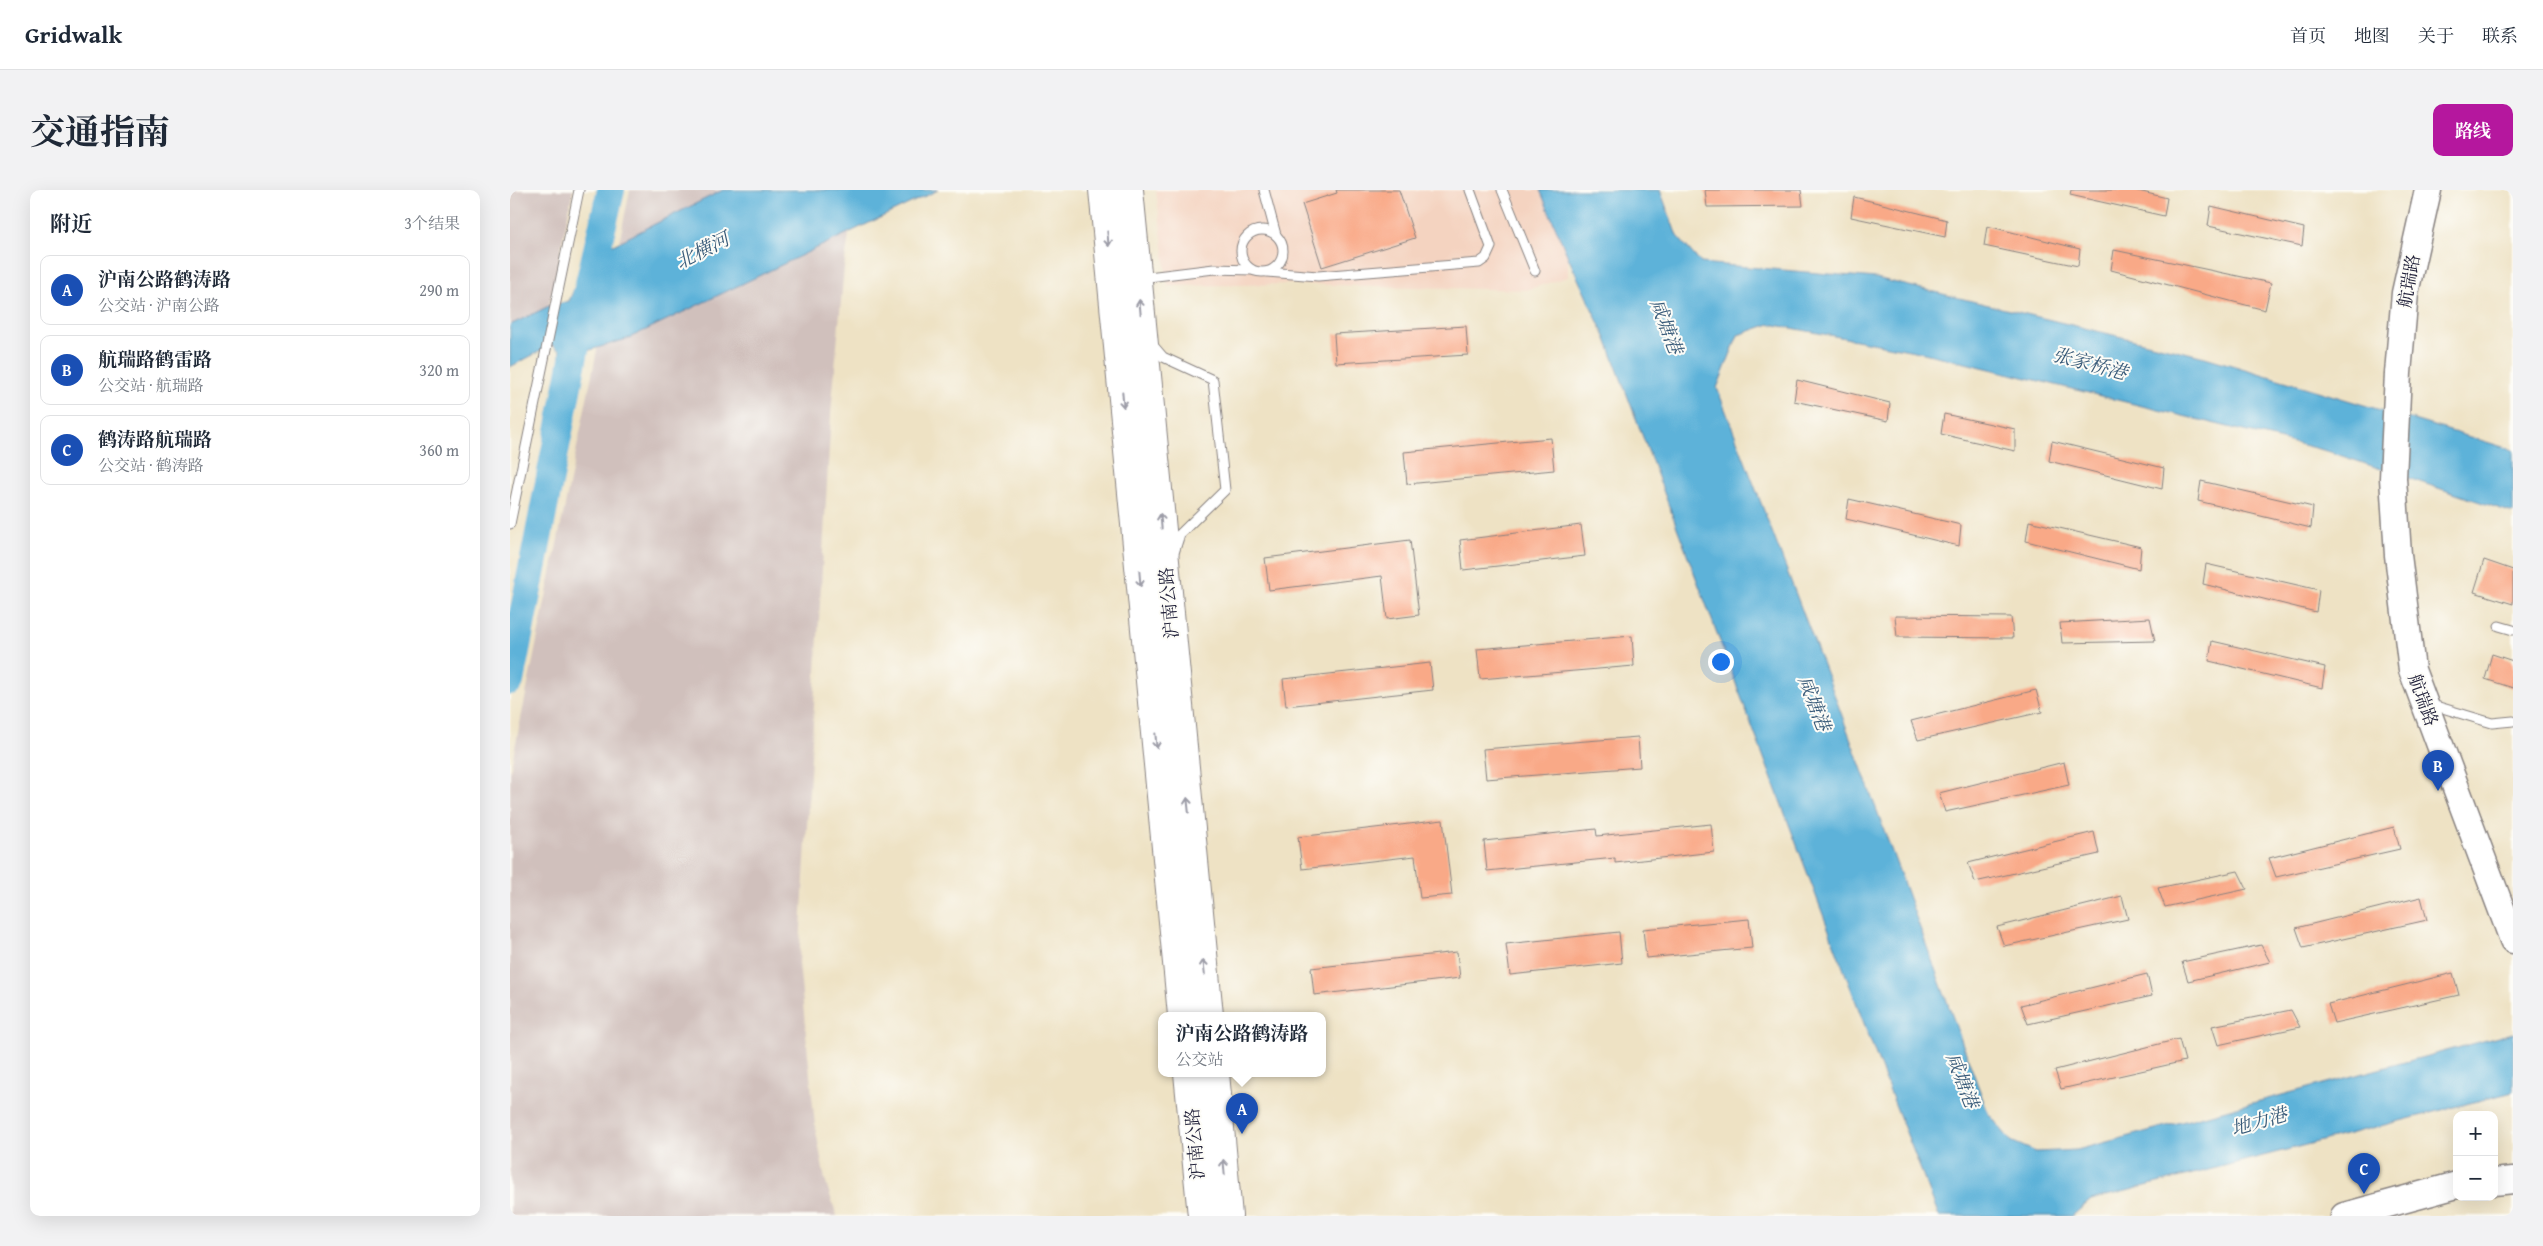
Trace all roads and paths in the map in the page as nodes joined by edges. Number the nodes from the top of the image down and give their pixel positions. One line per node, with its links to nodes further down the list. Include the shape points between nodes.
1 (579, 190): 14 (lane)
2 (1103, 190): 21 (main road, 沪南公路, one-way to 21)
3 (1129, 190): 12 (main road, 沪南公路)
4 (1264, 190): 8 (lane)
5 (1470, 190): 11 (lane, via 1491,247 1486,258 1479,263 1318,276)
6 (1502, 190): 10 (lane)
7 (2428, 190): 18 (street, 航瑞路, via 2404,293 2393,478 2398,555 2412,670)
8 (1276, 235): 9 (lane, via 1263,230 1245,239 1242,260); 11 (lane, via 1283,246 1282,260 1273,270)
9 (1252, 270): 11 (lane); 12 (lane, via 1214,269)
10 (1535, 271)
11 (1266, 272)
12 (1138, 279): 13 (main road, 沪南公路, one-way to 12)
13 (1143, 334): 15 (main road, 沪南公路, one-way to 13); 15 (lane, via 1163,356 1213,380 1225,490 1180,534)
14 (510, 524)
15 (1167, 583): 22 (main road, 沪南公路, one-way to 15)
16 (2499, 626): 17 (lane)
17 (2513, 630)
18 (2424, 702): 19 (lane, via 2492,723); 20 (street, 航瑞路)
19 (2513, 721)
20 (2513, 940)
21 (1182, 1012)
22 (1209, 1012)
23 (1188, 1077): 28 (main road, 沪南公路)
24 (1215, 1077): 29 (main road, 沪南公路, one-way to 24)
25 (2513, 1180): 26 (street)
26 (2498, 1182)
27 (2453, 1186): 30 (street)
28 (1202, 1216)
29 (1228, 1216)
30 (2344, 1216)

